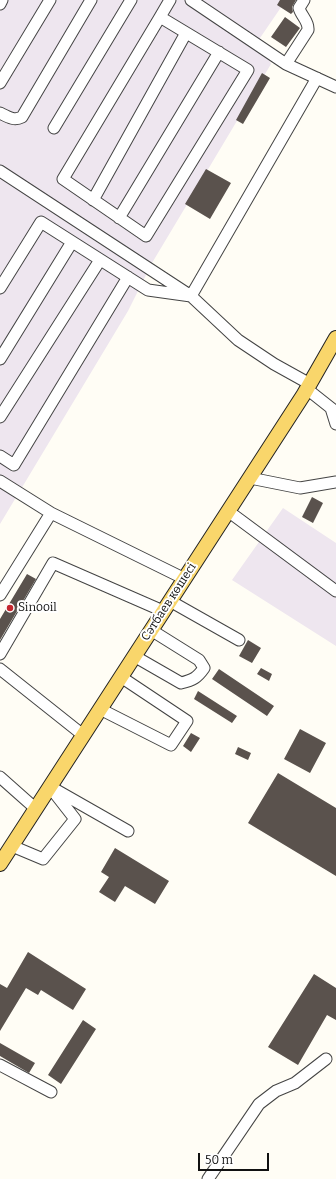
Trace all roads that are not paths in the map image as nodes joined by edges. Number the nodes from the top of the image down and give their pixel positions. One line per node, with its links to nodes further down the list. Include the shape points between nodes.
1 (2, 0): 8 (lane)
2 (50, 0): 14 (lane)
3 (91, 0): 16 (lane, via 22,117 12,119)
4 (131, 0): 17 (lane)
5 (170, 0): 9 (lane)
6 (191, 0): 12 (lane)
7 (304, 0): 12 (lane, via 299,8 308,24 308,30)
8 (0, 4)
9 (160, 17): 10 (lane); 19 (lane, via 63,179)
10 (186, 33): 11 (lane); 19 (lane)
11 (218, 52): 20 (lane); 20 (lane, via 248,70 146,236)
12 (286, 64): 13 (lane)
13 (317, 78): 15 (lane); 25 (lane)
14 (0, 83)
15 (336, 87)
16 (0, 113)
17 (54, 128)
18 (0, 171): 25 (lane)
19 (93, 200): 20 (lane)
20 (119, 218)
21 (72, 242): 22 (lane); 24 (lane, via 41,222); 27 (lane)
22 (100, 260): 23 (lane); 30 (lane)
23 (128, 277): 25 (lane, via 148,290); 32 (lane, via 14,465)
24 (0, 288)
25 (191, 296): 28 (lane, via 238,340)
26 (336, 338): 28 (main road, Сәтбаев көшесі)
27 (0, 359)
28 (308, 386): 29 (lane); 33 (main road, Сәтбаев көшесі)
29 (334, 410): 31 (lane)
30 (0, 417)
31 (336, 424)
32 (0, 456)
33 (250, 478): 35 (lane, via 300,488); 36 (main road, Сәтбаев көшесі)
34 (0, 481): 37 (lane)
35 (336, 482)
36 (228, 511): 38 (main road, Сәтбаев көшесі); 39 (lane)
37 (51, 514): 38 (lane); 40 (lane)
38 (185, 579): 41 (main road, Сәтбаев көшесі)
39 (336, 591)
40 (0, 595)
41 (167, 606): 42 (main road, Сәтбаев көшесі); 43 (lane); 44 (lane, via 53,563)
42 (151, 630): 45 (main road, Сәтбаев көшесі); 45 (lane, via 199,660 204,668 192,680 181,683)
43 (239, 640)
44 (0, 654)
45 (134, 656): 47 (main road, Сәтбаев көшесі)
46 (0, 669): 49 (lane)
47 (121, 678): 48 (main road, Сәтбаев көшесі); 48 (lane, via 187,721 171,745)
48 (100, 709): 49 (main road, Сәтбаев көшесі)
49 (83, 735): 51 (main road, Сәтбаев көшесі)
50 (0, 777): 52 (lane)
51 (50, 787): 52 (main road, Сәтбаев көшесі); 53 (lane); 54 (lane, via 75,819 43,859)
52 (36, 808): 54 (main road, Сәтбаев көшесі)
53 (128, 831)
54 (12, 846): 55 (main road, Сәтбаев көшесі)
55 (0, 863)
56 (326, 1059): 59 (lane, via 295,1083 276,1091 259,1104)
57 (0, 1065): 58 (lane)
58 (51, 1092)
59 (208, 1179)

